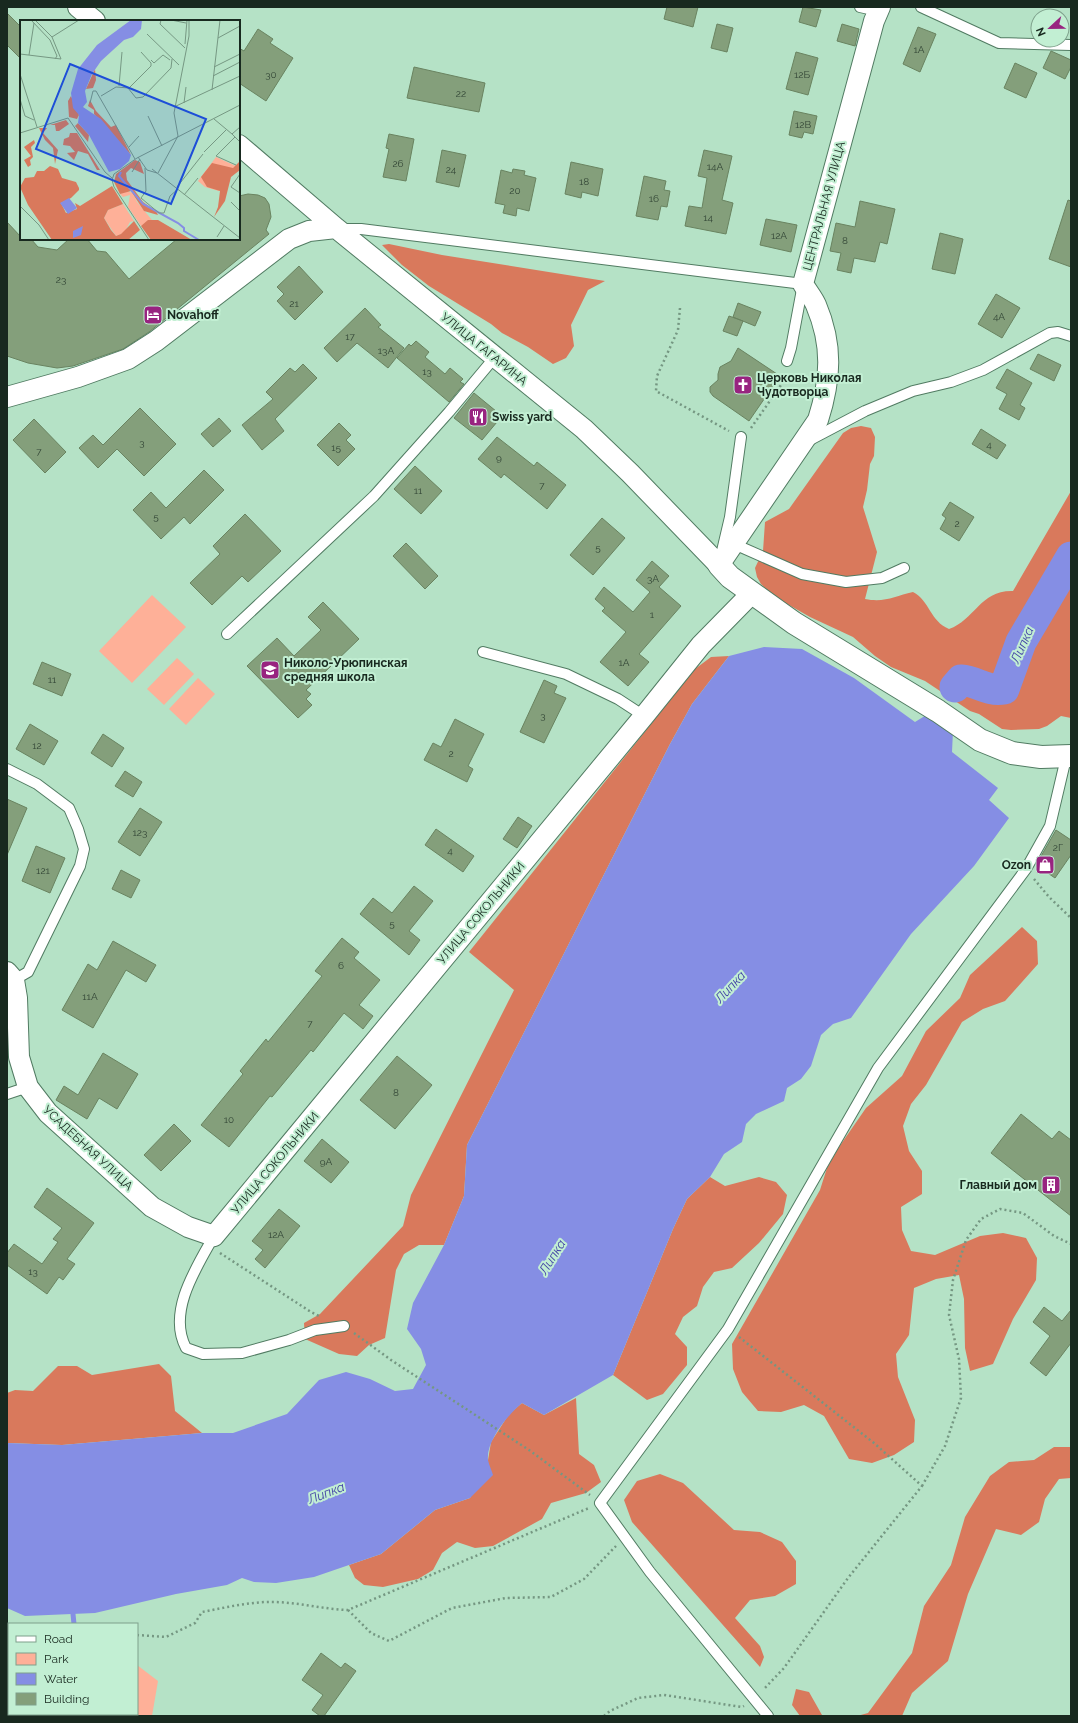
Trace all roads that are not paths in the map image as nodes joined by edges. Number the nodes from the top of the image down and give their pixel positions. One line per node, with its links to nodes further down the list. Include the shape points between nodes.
1 (78, 7): 4 (street)
2 (921, 7): 5 (lane, via 999,43)
3 (873, 8): 8 (street, ЦЕНТРАЛЬНАЯ УЛИЦА, via 872,28)
4 (94, 20)
5 (1071, 45)
6 (240, 146): 7 (street, УЛИЦА ГАГАРИНА)
7 (336, 228): 8 (lane); 10 (street, УЛИЦА ГАГАРИНА); 12 (street, via 309,231 289,238 156,341 128,359 78,377)
8 (803, 284): 11 (lane); 14 (street, ЦЕНТРАЛЬНАЯ УЛИЦА, via 816,304 826,335 829,367 826,396 818,420)
9 (1071, 336): 14 (lane, via 1058,332 1050,333 983,370 951,382 913,391 865,411)
10 (495, 357): 16 (street, УЛИЦА ГАГАРИНА, via 584,430 630,473); 19 (lane, via 374,496)
11 (787, 361)
12 (8, 395)
13 (741, 437): 16 (lane, via 730,517)
14 (803, 444): 15 (street, ЦЕНТРАЛЬНАЯ УЛИЦА)
15 (734, 544): 16 (street, ЦЕНТРАЛЬНАЯ УЛИЦА); 17 (lane, via 802,574 846,582 882,578)
16 (719, 565): 18 (street, via 730,577)
17 (904, 568)
18 (752, 593): 21 (street, УЛИЦА СОКОЛЬНИКИ, via 701,645); 22 (street, via 794,623 938,711 980,740 1012,753)
19 (228, 634)
20 (483, 652): 21 (lane, via 566,674 618,699)
21 (644, 716): 27 (street, УЛИЦА СОКОЛЬНИКИ)
22 (1069, 757): 29 (lane, via 1050,826 1026,869 878,1068 728,1329 600,1503 650,1572)
23 (7, 769): 24 (lane, via 37,784 69,808 84,849 80,866 28,972)
24 (10, 976): 25 (street, УСАДЕБНАЯ УЛИЦА, via 17,998 18,1057)
25 (28, 1087): 26 (lane); 27 (street, УСАДЕБНАЯ УЛИЦА, via 48,1113 152,1207)
26 (7, 1094)
27 (212, 1241): 28 (lane, via 191,1277 179,1318 181,1339 186,1348 203,1354 242,1354 315,1330)
28 (344, 1326)
29 (768, 1716)

